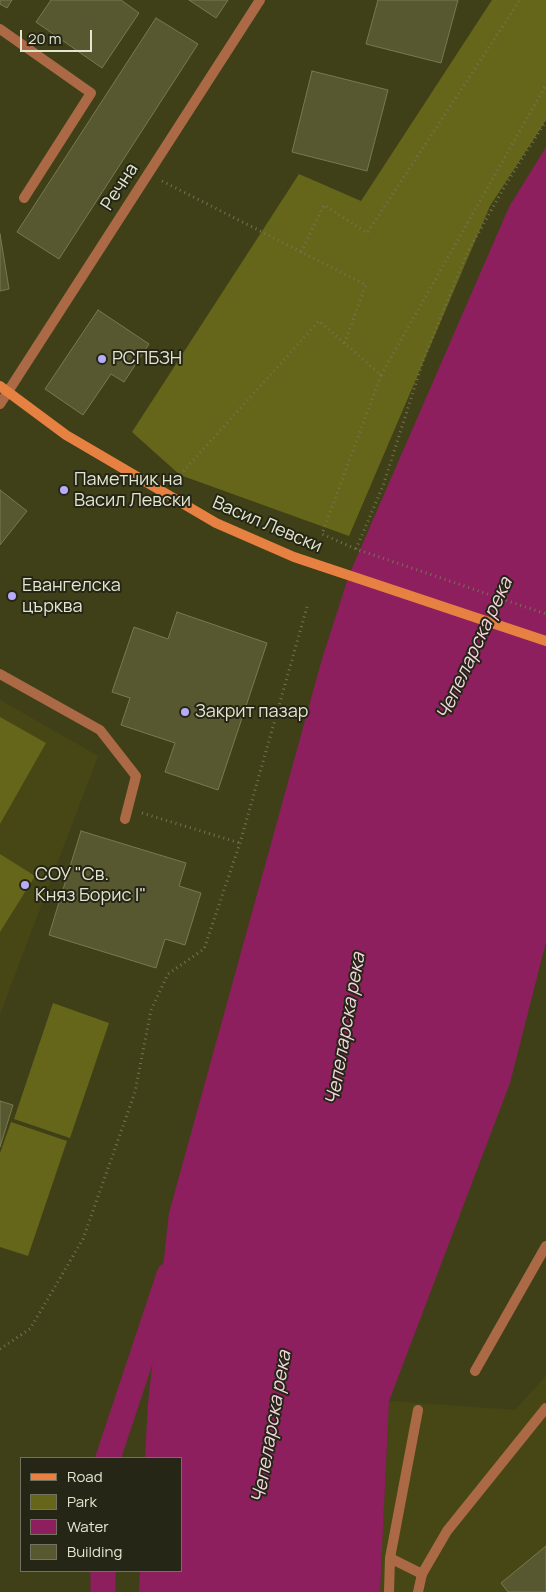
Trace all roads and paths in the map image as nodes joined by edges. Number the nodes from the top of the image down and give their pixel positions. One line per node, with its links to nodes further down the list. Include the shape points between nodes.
1 (260, 0): 6 (street, Речна)
2 (520, 0): 8 (path, via 367,233 324,205)
3 (0, 29): 7 (street, via 91,93)
4 (546, 85): 10 (path)
5 (546, 121): 14 (path, via 466,256 423,361 382,486)
6 (148, 174): 8 (path); 11 (street, Речна)
7 (24, 198)
8 (301, 252): 9 (path, via 366,285)
9 (344, 344): 10 (path); 13 (path, via 319,322)
10 (381, 375): 14 (path, via 322,534)
11 (4, 389): 12 (street, Речна); 17 (main road, Васил Левски, via 66,435 216,523 294,556)
12 (0, 404)
13 (180, 475)
14 (356, 549): 16 (path)
15 (307, 607): 21 (path)
16 (546, 614)
17 (546, 641)
18 (0, 674): 19 (street, via 100,730 136,776)
19 (128, 808): 20 (street); 21 (path)
20 (125, 819)
21 (240, 843): 23 (path, via 204,948 168,974 151,1010 135,1092 83,1239 30,1329)
22 (546, 1246): 24 (street)
23 (0, 1349)
24 (475, 1371)
25 (546, 1408): 28 (street, via 447,1530)
26 (418, 1410): 27 (street)
27 (390, 1558): 28 (street); 29 (street)
28 (422, 1574): 30 (street)
29 (389, 1592)
30 (418, 1592)

